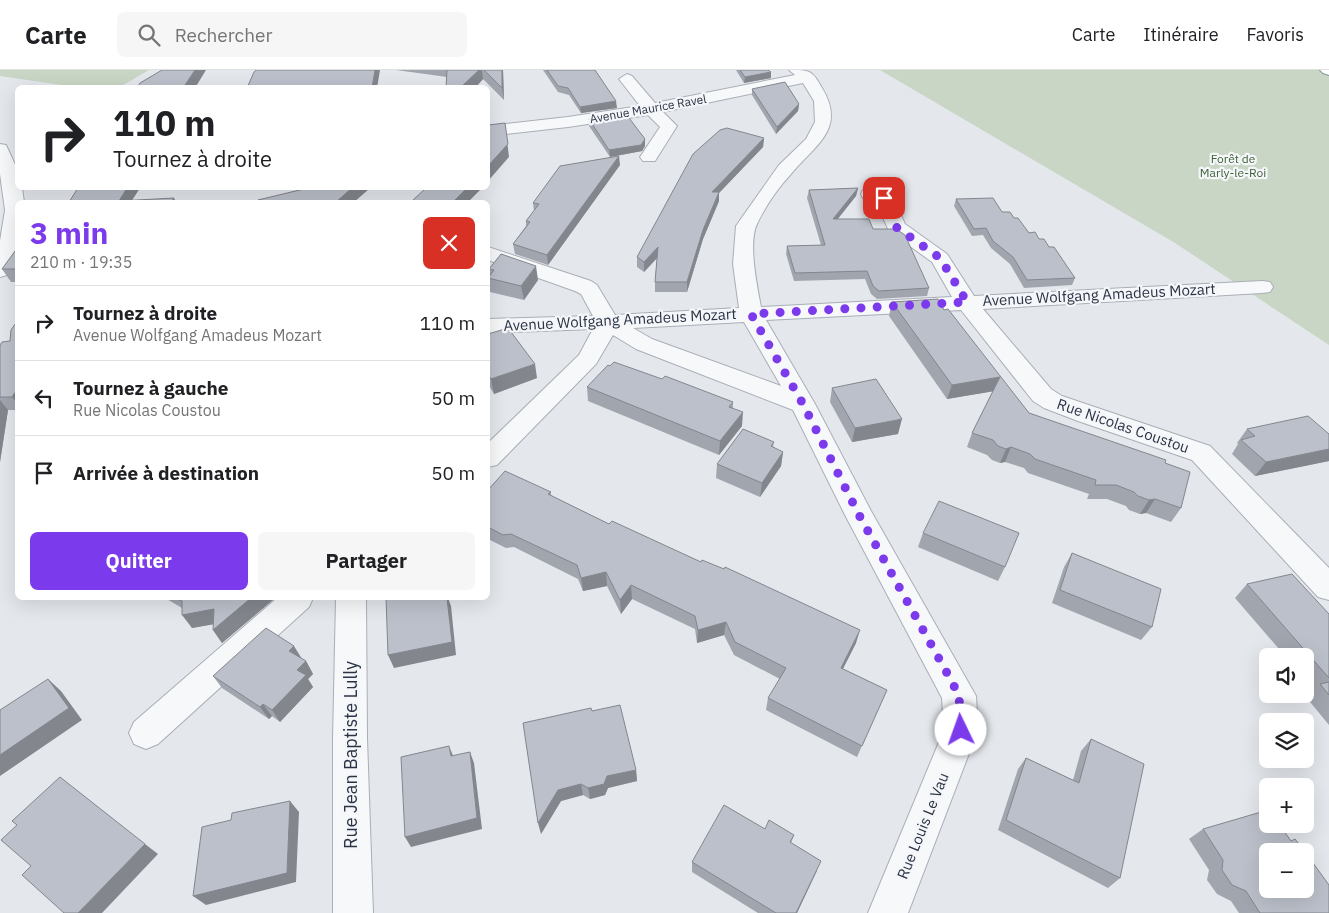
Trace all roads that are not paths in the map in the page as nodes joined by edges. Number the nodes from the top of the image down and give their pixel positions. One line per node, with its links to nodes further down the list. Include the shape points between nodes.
1 (802, 74): 3 (street, Avenue Maurice Ravel); 15 (street, via 822,101 823,122 814,141 785,169 746,226 743,264)
2 (627, 79): 3 (street)
3 (651, 109): 4 (street, Avenue Maurice Ravel, via 537,127); 6 (street, via 669,126)
4 (490, 131)
5 (0, 149): 7 (street)
6 (649, 157)
7 (9, 168): 9 (street)
8 (870, 194): 14 (street, Rue Nicolas Coustou, via 884,198 896,227 940,258)
9 (15, 202)
10 (15, 224): 12 (street)
11 (490, 254): 16 (street, via 583,286 589,290)
12 (0, 271)
13 (1262, 287): 14 (street, Avenue Wolfgang Amadeus Mozart)
14 (967, 302): 15 (street, Avenue Wolfgang Amadeus Mozart); 20 (street, Rue Nicolas Coustou, via 1042,395 1053,402 1201,453)
15 (751, 314): 16 (street, Avenue Wolfgang Amadeus Mozart); 18 (street, Rue Louis Le Vau)
16 (608, 322): 17 (street, Avenue Wolfgang Amadeus Mozart); 18 (street, via 644,344); 19 (street, via 588,359)
17 (490, 326)
18 (803, 404): 25 (street, Rue Louis Le Vau, via 859,515 959,696 961,730)
19 (490, 456)
20 (1329, 588)
21 (296, 600): 23 (street)
22 (351, 600): 24 (street, Rue Jean Baptiste Lully)
23 (146, 733)
24 (353, 913)
25 (888, 913)

